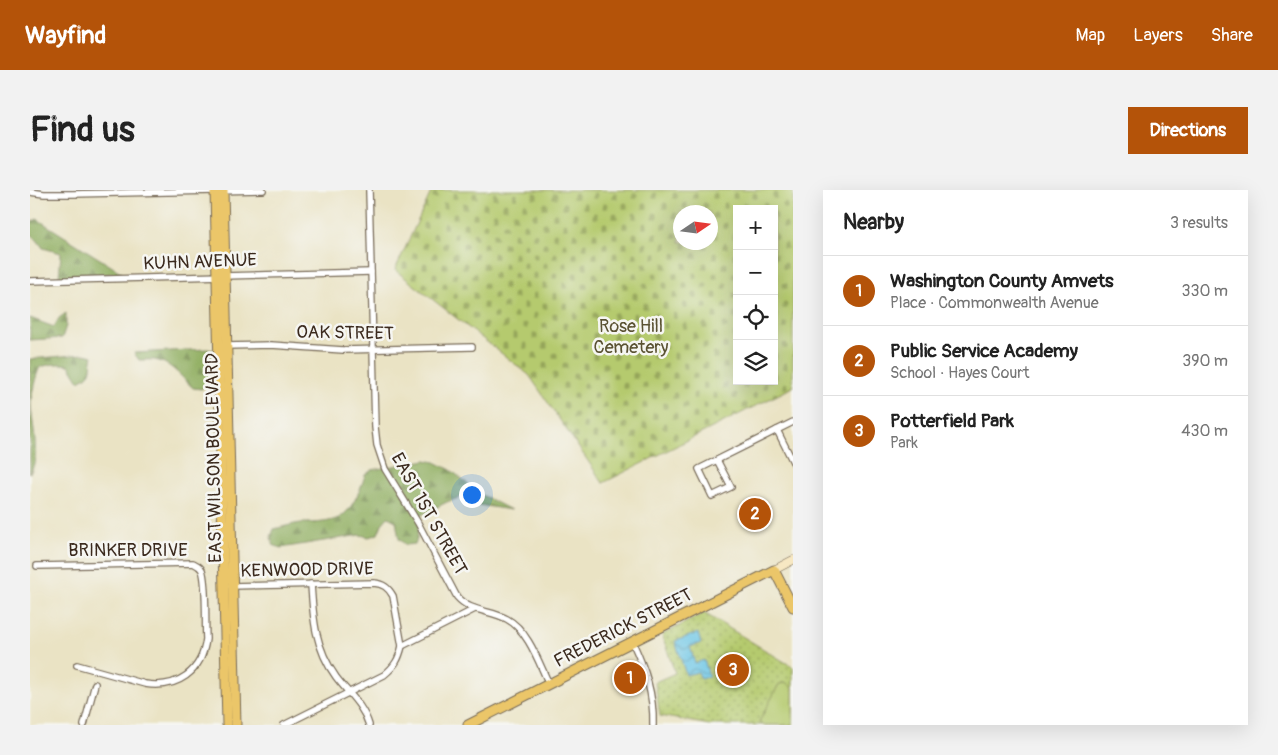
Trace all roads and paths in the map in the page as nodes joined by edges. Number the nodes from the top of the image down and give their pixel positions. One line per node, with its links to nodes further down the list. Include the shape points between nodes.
1 (263, 190): 3 (street)
2 (369, 190): 6 (street, EAST 1ST STREET)
3 (219, 191): 5 (street); 7 (main road, EAST WILSON BOULEVARD)
4 (30, 192): 5 (street)
5 (72, 192)
6 (371, 272): 7 (street, KUHN AVENUE); 11 (street, EAST 1ST STREET)
7 (221, 276): 8 (street, KUHN AVENUE); 9 (main road, EAST WILSON BOULEVARD)
8 (30, 282)
9 (222, 346): 11 (street, OAK STREET); 20 (main road, EAST WILSON BOULEVARD)
10 (472, 347): 11 (street, OAK STREET)
11 (373, 350): 22 (street, EAST 1ST STREET, via 375,428 381,460 457,597)
12 (793, 422): 13 (street)
13 (777, 430): 14 (street); 15 (street)
14 (717, 460): 14 (street, via 730,487 712,496 699,470)
15 (793, 462)
16 (793, 560): 18 (main road, FREDERICK STREET)
17 (37, 566): 25 (street, BRINKER DRIVE, via 193,563 203,573 205,647 197,664 182,679 156,686)
18 (774, 570): 21 (main road); 23 (main road, FREDERICK STREET)
19 (311, 584): 20 (street, KENWOOD DRIVE); 24 (street, KENWOOD DRIVE, via 374,583 386,586 393,596); 28 (street, via 318,643 329,666)
20 (228, 586): 30 (main road, EAST WILSON BOULEVARD); 31 (main road, EAST WILSON BOULEVARD)
21 (793, 607)
22 (475, 609): 24 (street); 27 (street, EAST 1ST STREET, via 502,616 519,628)
23 (632, 642): 27 (main road, FREDERICK STREET); 35 (street, via 647,677 653,704)
24 (402, 646): 28 (street, via 393,668)
25 (77, 665)
26 (95, 684): 29 (street)
27 (549, 684): 34 (main road, FREDERICK STREET)
28 (349, 692): 32 (street); 33 (street)
29 (84, 725)
30 (227, 725)
31 (236, 725)
32 (284, 725)
33 (369, 725)
34 (468, 725)
35 (653, 725)

